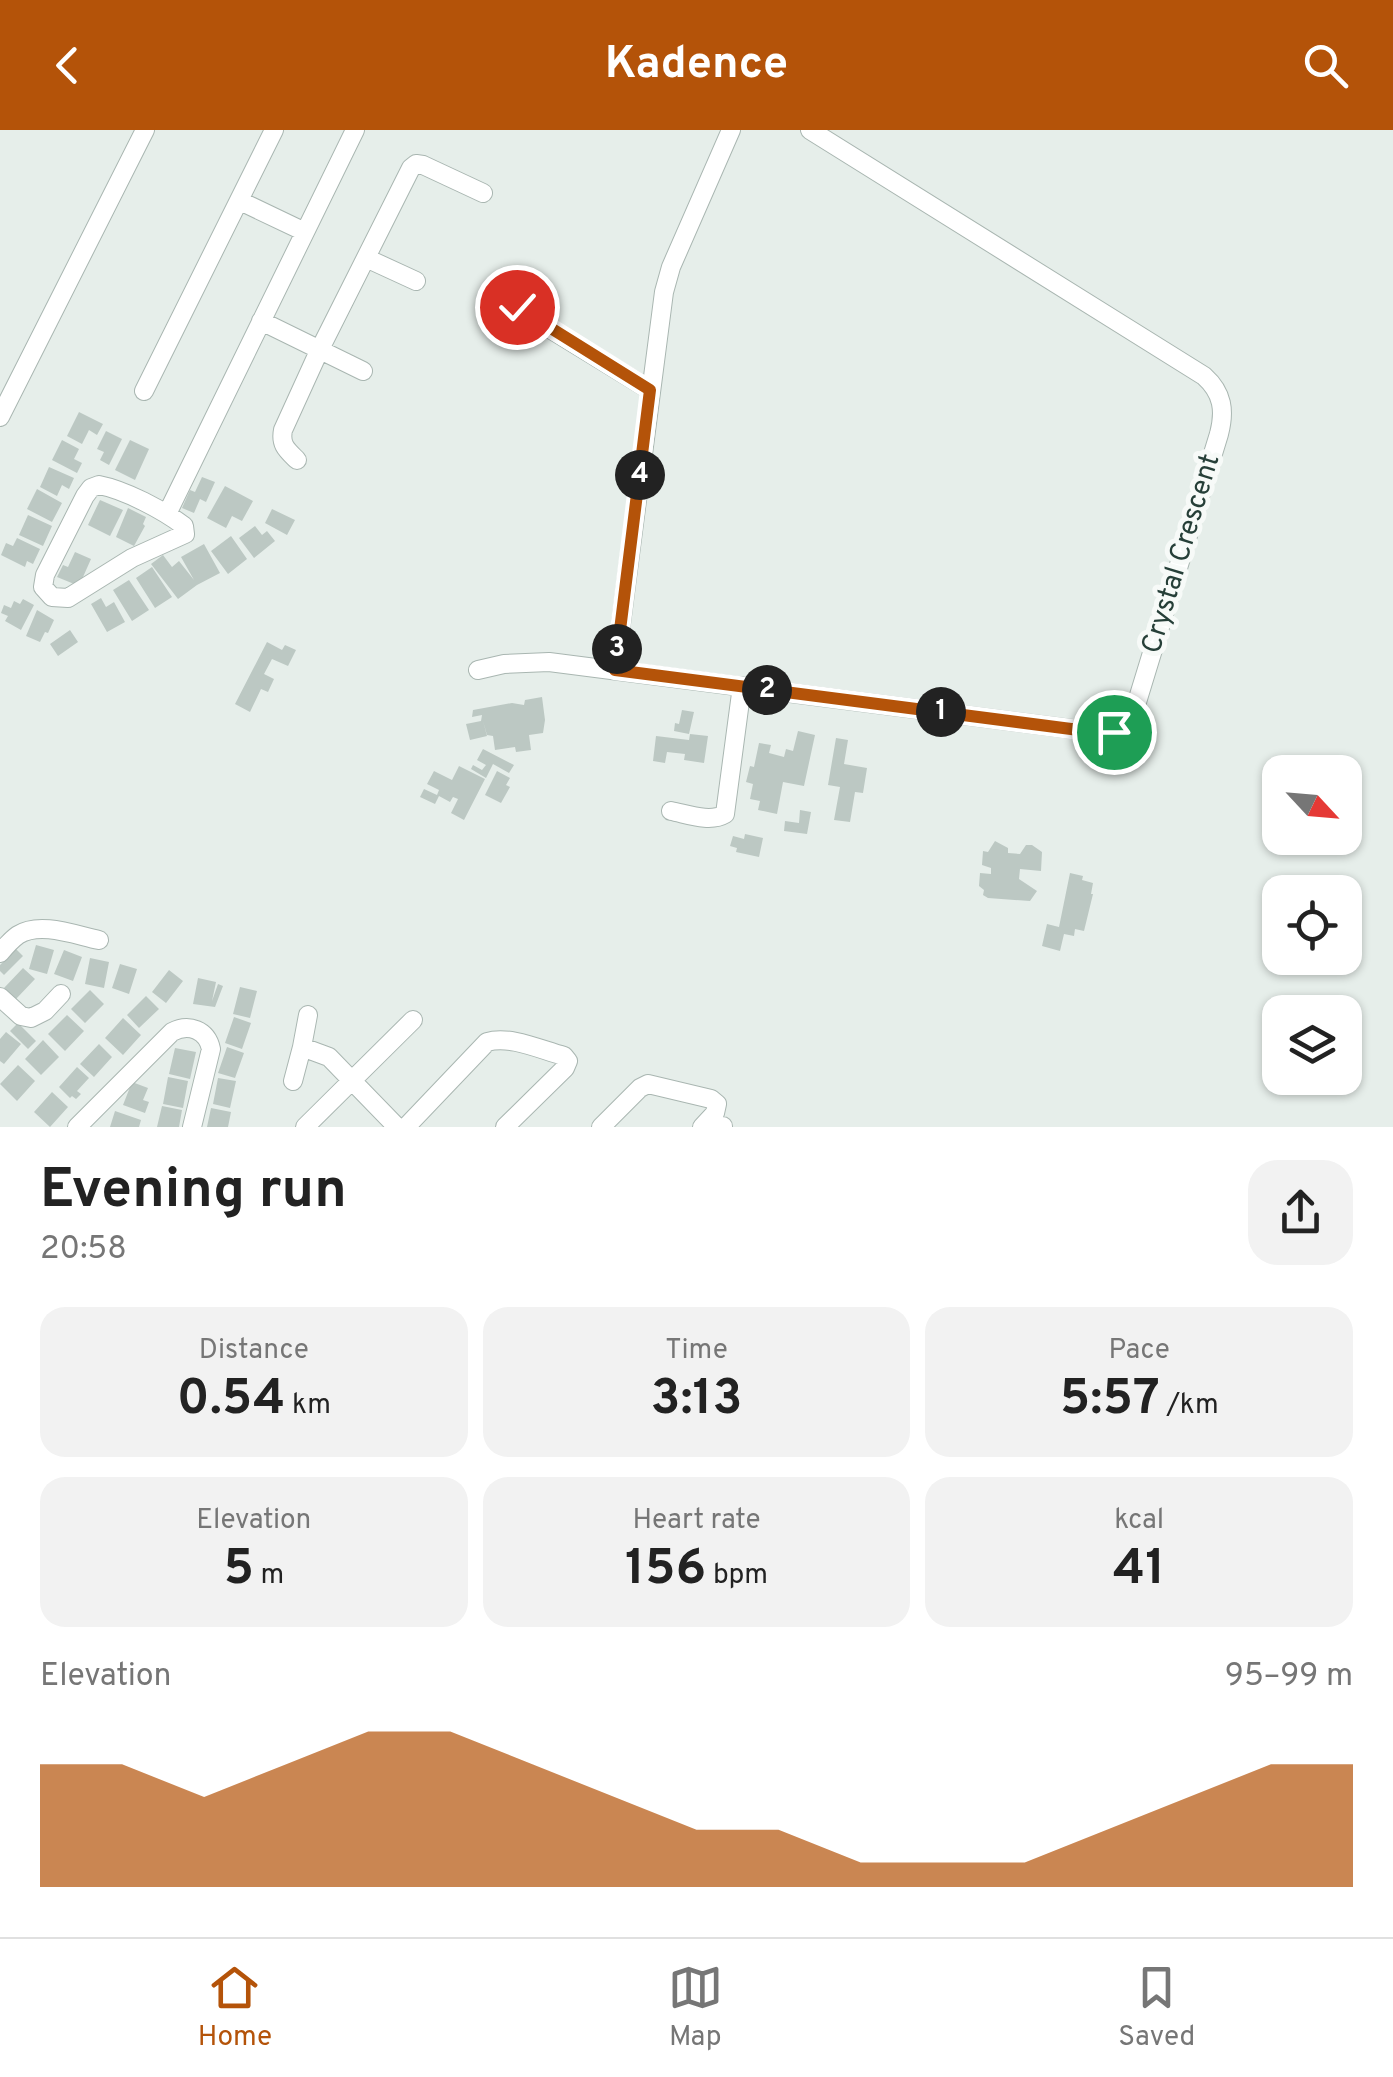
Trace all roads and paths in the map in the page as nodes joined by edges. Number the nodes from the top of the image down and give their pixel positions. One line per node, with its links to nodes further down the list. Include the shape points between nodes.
1 (145, 130): 17 (street)
2 (274, 130): 7 (street)
3 (355, 130): 8 (street)
4 (731, 130): 15 (street, via 671,268)
5 (810, 130): 22 (street, Crystal Crescent, via 1204,376 1218,391 1222,419 1136,708 1119,730)
6 (482, 193): 9 (street, via 416,164)
7 (240, 201): 8 (street); 16 (street)
8 (305, 232): 12 (street)
9 (366, 258): 10 (street); 13 (street)
10 (416, 281)
11 (524, 291): 15 (street, via 519,310)
12 (261, 321): 13 (street); 19 (street)
13 (319, 351): 14 (street); 18 (street, via 283,430 284,447)
14 (363, 371)
15 (650, 390): 21 (street)
16 (144, 391)
17 (0, 417)
18 (298, 460)
19 (166, 514): 19 (street, via 110,488 91,488 44,575 46,591 68,598 184,535 184,526)
20 (478, 670): 21 (street, Crystal Crescent, via 524,662)
21 (615, 670): 22 (street, Crystal Crescent)
22 (742, 686): 23 (street, via 725,814)
23 (671, 811)
24 (99, 940): 25 (street, via 30,930)
25 (0, 953)
26 (61, 994): 27 (street, via 32,1018)
27 (0, 997)
28 (308, 1015): 30 (street)
29 (413, 1020): 32 (street)
30 (302, 1046): 31 (street); 32 (street, via 329,1057)
31 (293, 1081)
32 (353, 1081): 35 (street); 36 (street)
33 (77, 1127): 34 (street, via 180,1028 204,1034 212,1049)
34 (192, 1127)
35 (305, 1127)
36 (398, 1127)
37 (406, 1127): 38 (street, via 487,1042 507,1040 564,1056 565,1068)
38 (506, 1127)
39 (601, 1127): 40 (street, via 648,1084 711,1099 715,1112)
40 (702, 1127)

